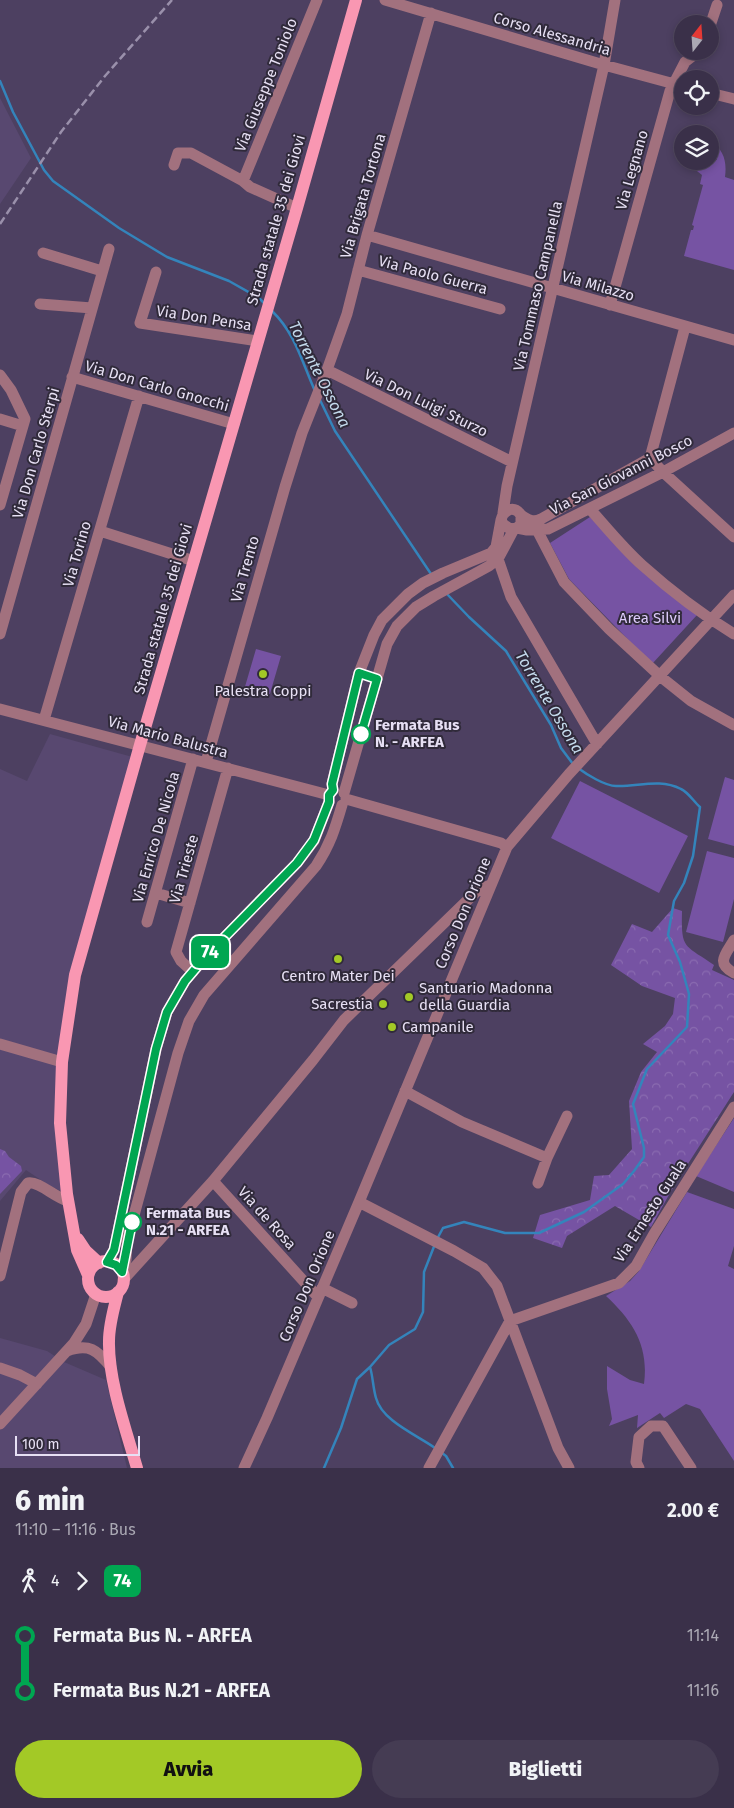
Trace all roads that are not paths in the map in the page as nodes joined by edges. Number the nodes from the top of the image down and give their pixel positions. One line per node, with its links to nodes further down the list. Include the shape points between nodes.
1 (317, 0): 15 (street, Via Giuseppe Toniolo)
2 (356, 0): 16 (main road, Strada statale 35 dei Giovi)
3 (385, 0): 5 (street, Corso Alessandria)
4 (615, 0): 9 (street, Via Tommaso Campanella)
5 (417, 4): 7 (street, Corso Alessandria)
6 (717, 5): 8 (street)
7 (431, 13): 9 (street, Corso Alessandria); 17 (street, Via Brigata Tortona)
8 (714, 15)
9 (604, 65): 10 (street, Corso Alessandria); 23 (street, Via Tommaso Campanella)
10 (674, 84)
11 (719, 95): 13 (street)
12 (674, 98): 25 (street, Via Legnano)
13 (734, 99)
14 (174, 165): 15 (street, via 178,153 191,153)
15 (244, 181): 16 (street, via 250,187)
16 (297, 208): 30 (main road, Strada statale 35 dei Giovi)
17 (367, 235): 20 (street, Via Brigata Tortona); 23 (street, Via Milazzo)
18 (109, 248): 21 (street, Via Don Carlo Sterpi)
19 (43, 253): 21 (street)
20 (358, 270): 27 (street, Via Paolo Guerra); 31 (street, Via Brigata Tortona, via 347,314)
21 (102, 271): 26 (street, Via Don Carlo Sterpi)
22 (156, 272): 30 (street, Via Don Pensa, via 140,323)
23 (552, 288): 25 (street, Via Milazzo); 41 (street, Via Tommaso Campanella)
24 (40, 304): 26 (street)
25 (610, 305): 28 (street, Via Milazzo)
26 (92, 308): 33 (street, Via Don Carlo Sterpi)
27 (500, 309)
28 (685, 327): 29 (street, Via Milazzo); 40 (street)
29 (734, 340)
30 (258, 341): 37 (main road, Strada statale 35 dei Giovi)
31 (327, 370): 34 (street, Via Brigata Tortona); 41 (street, Via Don Luigi Sturzo)
32 (0, 375): 38 (street, via 25,419)
33 (72, 377): 35 (street, Via Don Carlo Gnocchi); 55 (street, Via Don Carlo Sterpi)
34 (320, 387): 68 (street, Via Trento, via 270,534)
35 (139, 396): 37 (street, Via Don Carlo Gnocchi); 49 (street, Via Torino)
36 (0, 419): 38 (street)
37 (234, 424): 52 (main road, Strada statale 35 dei Giovi)
38 (23, 426): 43 (street)
39 (734, 433): 42 (street, Via San Giovanni Bosco)
40 (650, 458): 42 (street); 45 (street, Via San Giovanni Bosco, via 535,522)
41 (512, 462): 46 (street, Via Tommaso Campanella)
42 (663, 472): 44 (street, Via San Giovanni Bosco); 50 (street)
43 (0, 505)
44 (590, 509): 48 (street, Via San Giovanni Bosco, via 548,529); 54 (street, via 640,564)
45 (522, 515): 46 (street, via 513,508 507,509); 47 (street)
46 (502, 517): 47 (street, via 506,527); 57 (street, Via Tommaso Campanella, via 496,547 491,553 423,583 382,620)
47 (516, 528): 48 (street, Via San Giovanni Bosco); 51 (street)
48 (536, 528): 58 (street, via 564,582)
49 (100, 531): 52 (street); 61 (street, Via Torino)
50 (734, 537)
51 (498, 559): 59 (street, via 416,607 397,626 387,644); 64 (street, via 511,597)
52 (194, 561): 65 (main road, Strada statale 35 dei Giovi)
53 (734, 595): 54 (street, Corso Don Orione)
54 (712, 620): 56 (street); 58 (street, Corso Don Orione)
55 (0, 634)
56 (734, 634)
57 (359, 673): 59 (street); 63 (street)
58 (661, 677): 62 (street, via 691,701); 64 (street, Corso Don Orione)
59 (377, 679): 66 (street)
60 (0, 709): 61 (street, Via Mario Balustra)
61 (44, 720): 65 (street, Via Mario Balustra)
62 (734, 725)
63 (343, 742): 66 (street); 70 (street, via 332,784)
64 (597, 744): 71 (street, Corso Don Orione)
65 (140, 745): 67 (street, Via Mario Balustra); 80 (main road, Strada statale 35 dei Giovi, via 75,975)
66 (358, 746): 70 (street)
67 (193, 759): 68 (street, Via Mario Balustra); 73 (street, Via Enrico De Nicola)
68 (206, 762): 69 (street, Via Mario Balustra)
69 (228, 768): 70 (street, Via Mario Balustra); 74 (street, Via Trieste)
70 (337, 797): 71 (street, Via Mario Balustra); 77 (street, via 314,840 297,863); 94 (street, via 328,848 204,995 189,1020 127,1241)
71 (507, 847): 72 (street, Corso Don Orione)
72 (490, 885): 81 (street, Corso Don Orione); 85 (street, via 477,891 348,1016)
73 (156, 893): 74 (street); 75 (street, Via Enrico De Nicola)
74 (190, 903): 77 (street, Via Trieste, via 176,952)
75 (147, 922)
76 (734, 940): 78 (street, via 723,963)
77 (193, 972): 91 (street, via 167,1012 156,1049 114,1250)
78 (734, 973)
79 (0, 1044): 80 (street)
80 (62, 1062): 87 (main road, Strada statale 35 dei Giovi, via 60,1123)
81 (405, 1091): 84 (street, via 462,1122); 88 (street, Corso Don Orione)
82 (734, 1106): 98 (street, Via Ernesto Guala, via 636,1266 619,1283)
83 (567, 1116): 84 (street)
84 (547, 1158): 86 (street)
85 (213, 1181): 90 (street); 95 (street, Via de Rosa)
86 (538, 1183)
87 (68, 1201): 89 (main road, Strada statale 35 dei Giovi); 93 (street, via 37,1183 28,1183 24,1187)
88 (359, 1202): 95 (street, Corso Don Orione); 98 (street, via 483,1268 497,1286)
89 (75, 1235): 91 (main road, Strada statale 35 dei Giovi, via 86,1251); 92 (main road, Strada statale 35 dei Giovi, via 79,1256)
90 (143, 1258): 94 (street); 94 (street, via 132,1263)
91 (103, 1262): 92 (main road); 94 (main road, via 116,1265)
92 (88, 1275): 96 (main road, via 89,1286)
93 (0, 1276)
94 (122, 1276): 96 (main road, via 108,1297); 99 (main road)
95 (320, 1293): 97 (street); 107 (street, Corso Don Orione)
96 (98, 1295): 99 (main road); 100 (street, via 86,1324)
97 (352, 1303)
98 (510, 1321): 105 (street); 108 (street, via 558,1448)
99 (110, 1325): 101 (main road)
100 (67, 1351): 101 (street, via 78,1347 94,1350); 103 (street)
101 (111, 1367): 106 (main road)
102 (0, 1368): 103 (street)
103 (37, 1384): 104 (street)
104 (0, 1424)
105 (429, 1467)
106 (137, 1468)
107 (244, 1468)
108 (569, 1468)
109 (639, 1468): 110 (street, via 636,1462 639,1437 651,1426 663,1426)
110 (691, 1468)

